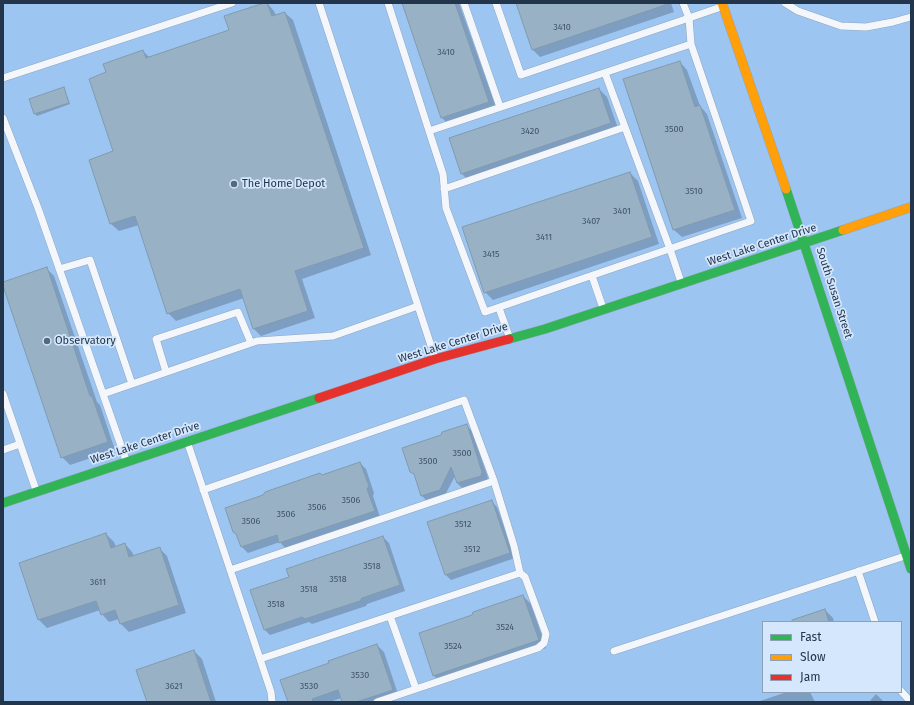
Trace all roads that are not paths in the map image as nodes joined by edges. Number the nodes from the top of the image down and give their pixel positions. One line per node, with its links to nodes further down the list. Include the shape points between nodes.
1 (232, 3): 13 (lane)
2 (319, 3): 25 (lane)
3 (388, 3): 17 (lane)
4 (464, 3): 14 (lane)
5 (496, 3): 10 (lane, via 521,75)
6 (683, 3): 10 (lane)
7 (785, 3): 9 (lane, via 798,12 841,26 866,27)
8 (723, 5): 10 (lane); 20 (street, South Susan Street)
9 (911, 17)
10 (689, 18): 11 (lane)
11 (691, 44): 12 (lane); 21 (lane, via 751,221)
12 (605, 73): 14 (lane); 16 (lane)
13 (3, 78)
14 (500, 108): 17 (lane)
15 (3, 118): 22 (lane)
16 (625, 126): 18 (lane); 21 (lane)
17 (429, 131): 18 (lane, via 443,174)
18 (444, 189): 26 (lane, via 446,208 486,312)
19 (911, 207): 20 (street, West Lake Center Drive)
20 (805, 244): 24 (street, West Lake Center Drive); 43 (street, South Susan Street)
21 (670, 249): 23 (lane); 24 (lane)
22 (59, 269): 32 (lane, via 90,260); 34 (lane)
23 (592, 276): 26 (lane); 27 (lane)
24 (681, 284): 27 (street, West Lake Center Drive)
25 (418, 306): 29 (lane, via 333,336); 30 (lane)
26 (499, 308): 28 (lane)
27 (604, 310): 28 (street, West Lake Center Drive)
28 (510, 338): 30 (street, West Lake Center Drive)
29 (251, 343): 31 (lane); 31 (lane, via 238,312 156,339)
30 (435, 359): 35 (street, West Lake Center Drive)
31 (166, 372): 32 (lane)
32 (132, 384): 34 (lane)
33 (3, 394): 36 (lane)
34 (103, 394): 38 (lane)
35 (187, 442): 38 (street, West Lake Center Drive); 40 (lane)
36 (20, 444): 37 (lane); 41 (lane)
37 (3, 450)
38 (127, 462): 41 (street, West Lake Center Drive)
39 (494, 480): 40 (lane, via 464,400); 45 (lane); 47 (lane)
40 (203, 490): 45 (lane)
41 (36, 492): 42 (street, West Lake Center Drive)
42 (3, 503)
43 (906, 555): 44 (street, South Susan Street); 46 (lane)
44 (911, 569)
45 (230, 570): 51 (lane)
46 (858, 571): 49 (lane); 50 (lane)
47 (520, 573): 48 (lane); 52 (lane, via 526,577 546,634 544,643 538,648)
48 (390, 616): 51 (lane); 52 (lane)
49 (875, 621)
50 (614, 651)
51 (260, 659): 55 (lane)
52 (416, 689): 56 (lane)
53 (902, 692): 54 (lane)
54 (911, 700)
55 (272, 702)
56 (377, 702)

